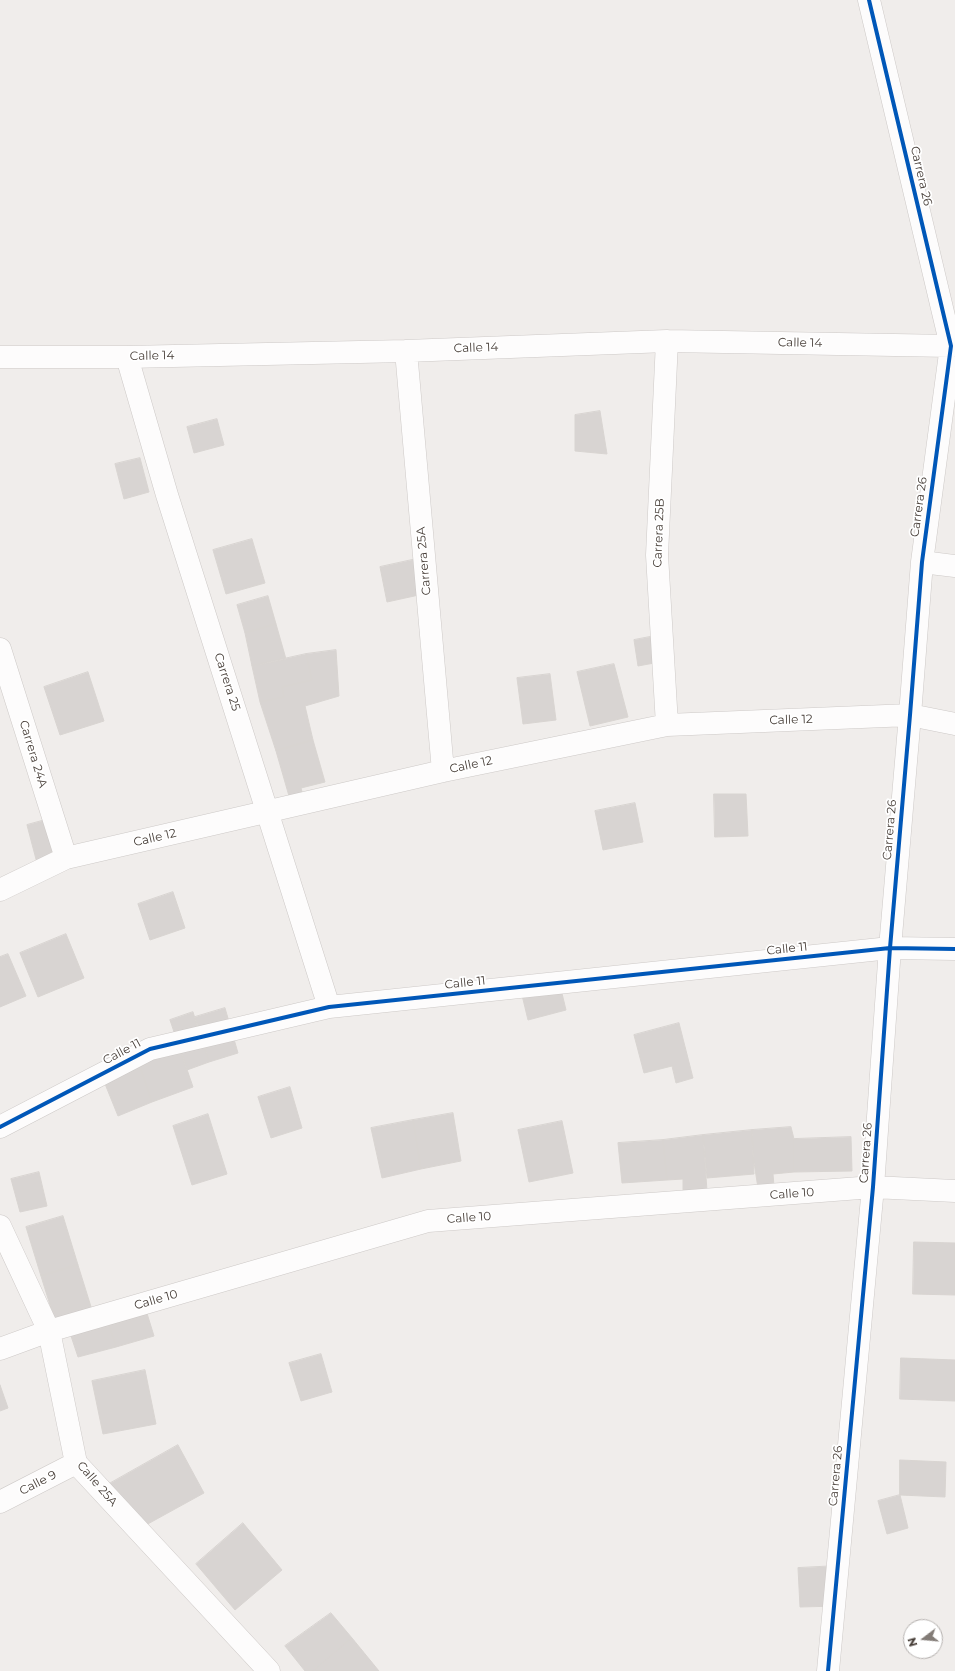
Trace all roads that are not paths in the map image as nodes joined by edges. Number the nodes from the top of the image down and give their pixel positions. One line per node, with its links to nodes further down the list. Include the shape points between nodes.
1 (869, 0): 3 (street, Carrera 26)
2 (667, 341): 3 (street, Calle 14); 4 (street, Calle 14); 12 (street, Carrera 25B, via 657,555)
3 (951, 346): 7 (street, Carrera 26)
4 (406, 351): 6 (street, Calle 14); 13 (street, Carrera 25A)
5 (0, 357): 6 (street, Calle 14)
6 (127, 357): 14 (street, Carrera 25, via 167,495)
7 (922, 562): 8 (street); 10 (street, Carrera 26)
8 (955, 566)
9 (0, 649): 15 (street, Carrera 24A)
10 (910, 715): 11 (street, Calle 12); 12 (street, Calle 12); 17 (street, Carrera 26)
11 (955, 724)
12 (667, 725): 13 (street, Calle 12)
13 (443, 771): 14 (street, Calle 12)
14 (268, 812): 15 (street, Calle 12); 19 (street, Carrera 25)
15 (66, 858): 16 (street, Calle 12)
16 (0, 890)
17 (890, 948): 18 (street, Calle 11); 19 (street, Calle 11); 21 (street, Carrera 26)
18 (955, 949)
19 (329, 1007): 20 (street, Calle 11, via 150,1049)
20 (0, 1128)
21 (873, 1187): 22 (street, Calle 10); 24 (street, Calle 10, via 428,1221); 29 (street, Carrera 26)
22 (955, 1191)
23 (0, 1226): 24 (street, Calle 25A)
24 (49, 1331): 25 (street, Calle 10); 26 (street, Calle 25A)
25 (0, 1348)
26 (76, 1463): 27 (street, Calle 9); 28 (street, Calle 25A)
27 (0, 1502)
28 (269, 1671)
29 (828, 1671)

